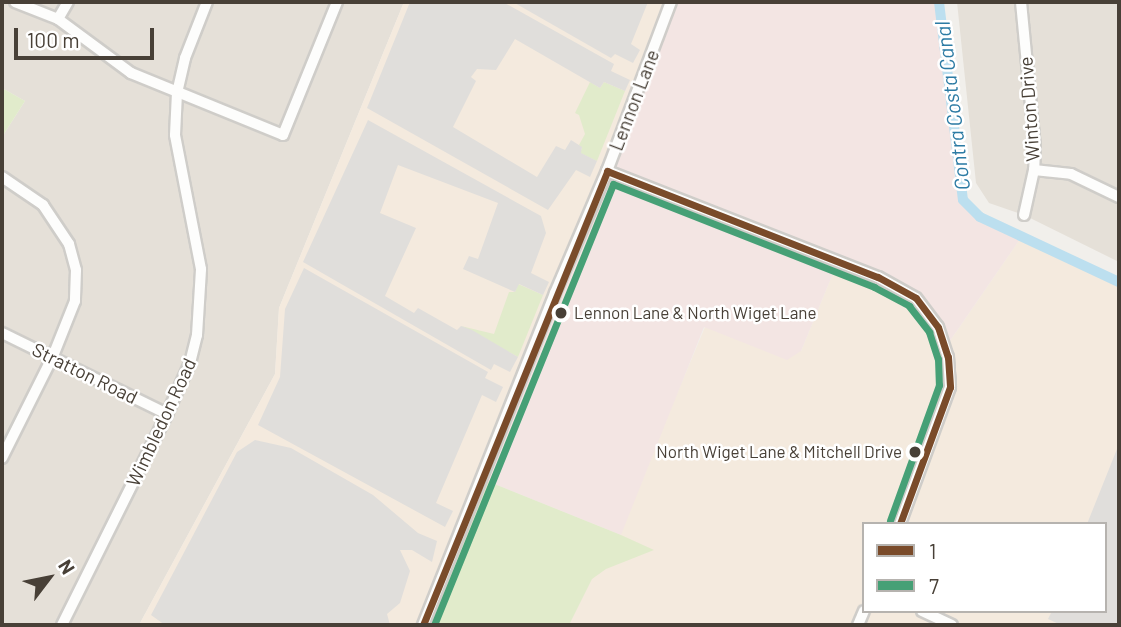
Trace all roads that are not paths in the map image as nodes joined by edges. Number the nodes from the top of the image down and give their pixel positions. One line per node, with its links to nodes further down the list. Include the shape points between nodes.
1 (15, 2): 7 (street)
2 (68, 2): 7 (street)
3 (207, 2): 8 (street, Wimbledon Road)
4 (337, 2): 8 (street, via 283,135)
5 (671, 2): 10 (street, Lennon Lane)
6 (1021, 2): 9 (street, Winton Drive)
7 (58, 19): 8 (street, via 131,73)
8 (177, 93): 16 (street, Wimbledon Road, via 175,135 201,269 201,306 190,363)
9 (1034, 170): 12 (street, via 1071,174); 13 (street, Winton Drive)
10 (607, 171): 18 (street, via 878,276 916,298 938,327 948,357 950,387); 21 (street, Lennon Lane)
11 (2, 177): 15 (street, via 43,205 69,244 76,270 75,301)
12 (1119, 197)
13 (1024, 215)
14 (2, 333): 15 (street, Stratton Road)
15 (53, 356): 16 (street, Stratton Road); 17 (street)
16 (167, 414): 20 (street, Wimbledon Road)
17 (2, 458)
18 (901, 522)
19 (926, 613): 22 (street)
20 (62, 625)
21 (423, 625)
22 (952, 625)

